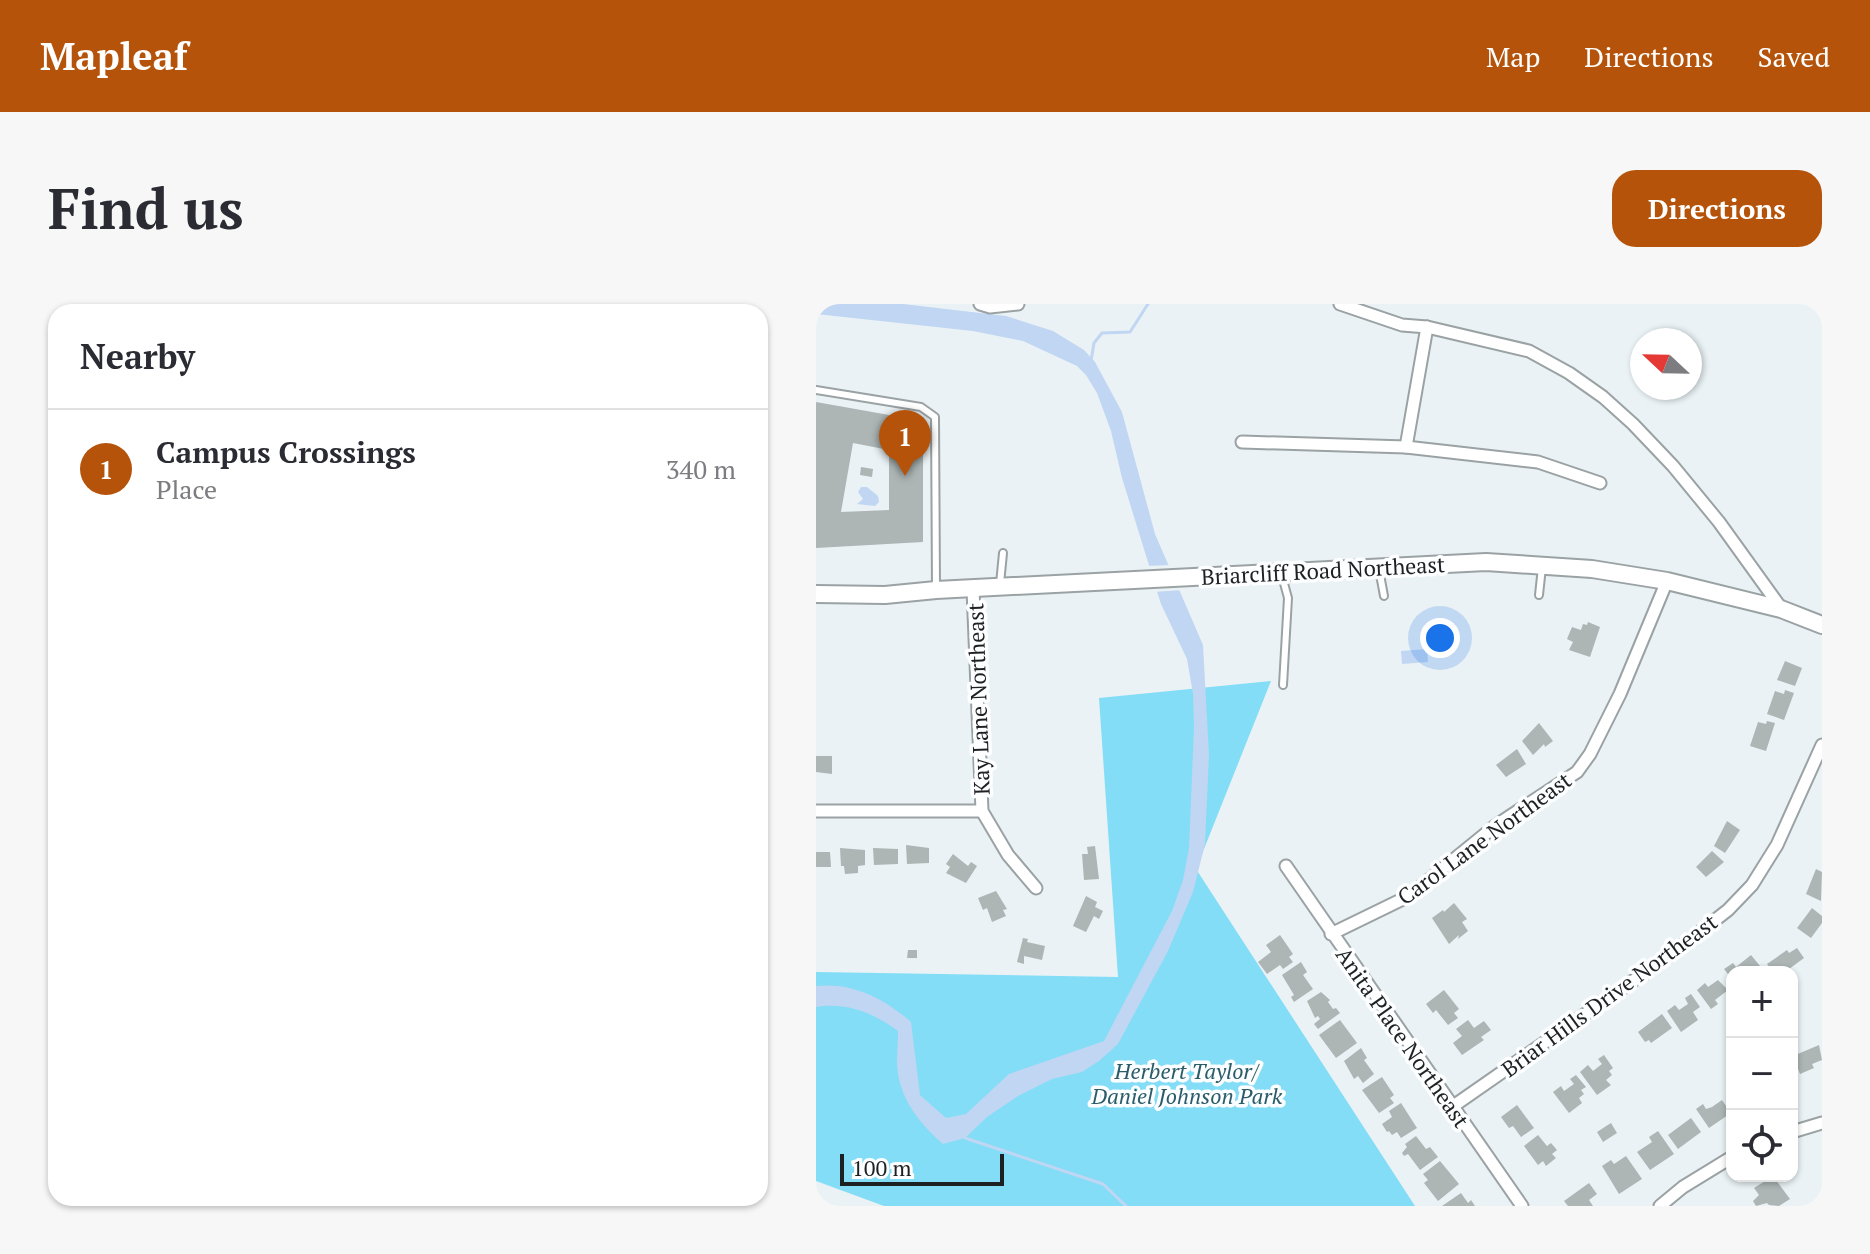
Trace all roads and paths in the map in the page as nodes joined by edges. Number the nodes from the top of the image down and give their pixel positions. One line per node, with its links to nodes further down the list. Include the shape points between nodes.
1 (980, 304): 2 (street)
2 (1018, 304)
3 (1340, 304): 4 (street, via 1402,325)
4 (1427, 327): 7 (street); 20 (street, via 1529,351 1603,397 1673,466)
5 (816, 390): 16 (lane, via 921,407 935,417)
6 (1242, 442): 7 (street)
7 (1406, 447): 8 (street, via 1538,462)
8 (1600, 483)
9 (1003, 553): 14 (lane)
10 (1542, 564): 11 (main road, Briarcliff Road Northeast); 13 (main road, Briarcliff Road Northeast); 18 (lane)
11 (1378, 566): 12 (main road, Briarcliff Road Northeast); 19 (lane)
12 (1281, 572): 14 (main road, Briarcliff Road Northeast); 22 (lane, via 1288,598)
13 (1667, 581): 20 (main road, Briarcliff Road Northeast); 28 (street, Carol Lane Northeast, via 1620,694 1577,772 1495,826 1409,896)
14 (999, 588): 15 (main road, Briarcliff Road Northeast)
15 (973, 589): 16 (main road, Briarcliff Road Northeast); 25 (street, Kay Lane Northeast)
16 (936, 590): 17 (main road, Briarcliff Road Northeast)
17 (816, 594)
18 (1539, 595)
19 (1384, 596)
20 (1781, 609): 21 (main road, Briarcliff Road Northeast)
21 (1822, 625)
22 (1283, 685)
23 (1822, 745): 29 (street, Briar Hills Drive Northeast, via 1777,845 1752,885 1728,910)
24 (816, 811): 25 (street)
25 (982, 811): 27 (street, Kay Lane Northeast)
26 (1286, 866): 28 (street, Anita Place Northeast)
27 (1036, 888)
28 (1331, 934): 29 (street, Anita Place Northeast)
29 (1452, 1107): 34 (street, Anita Place Northeast)
30 (1822, 1123): 31 (street)
31 (1798, 1130)
32 (1726, 1161): 33 (street)
33 (1665, 1204)
34 (1522, 1206)

